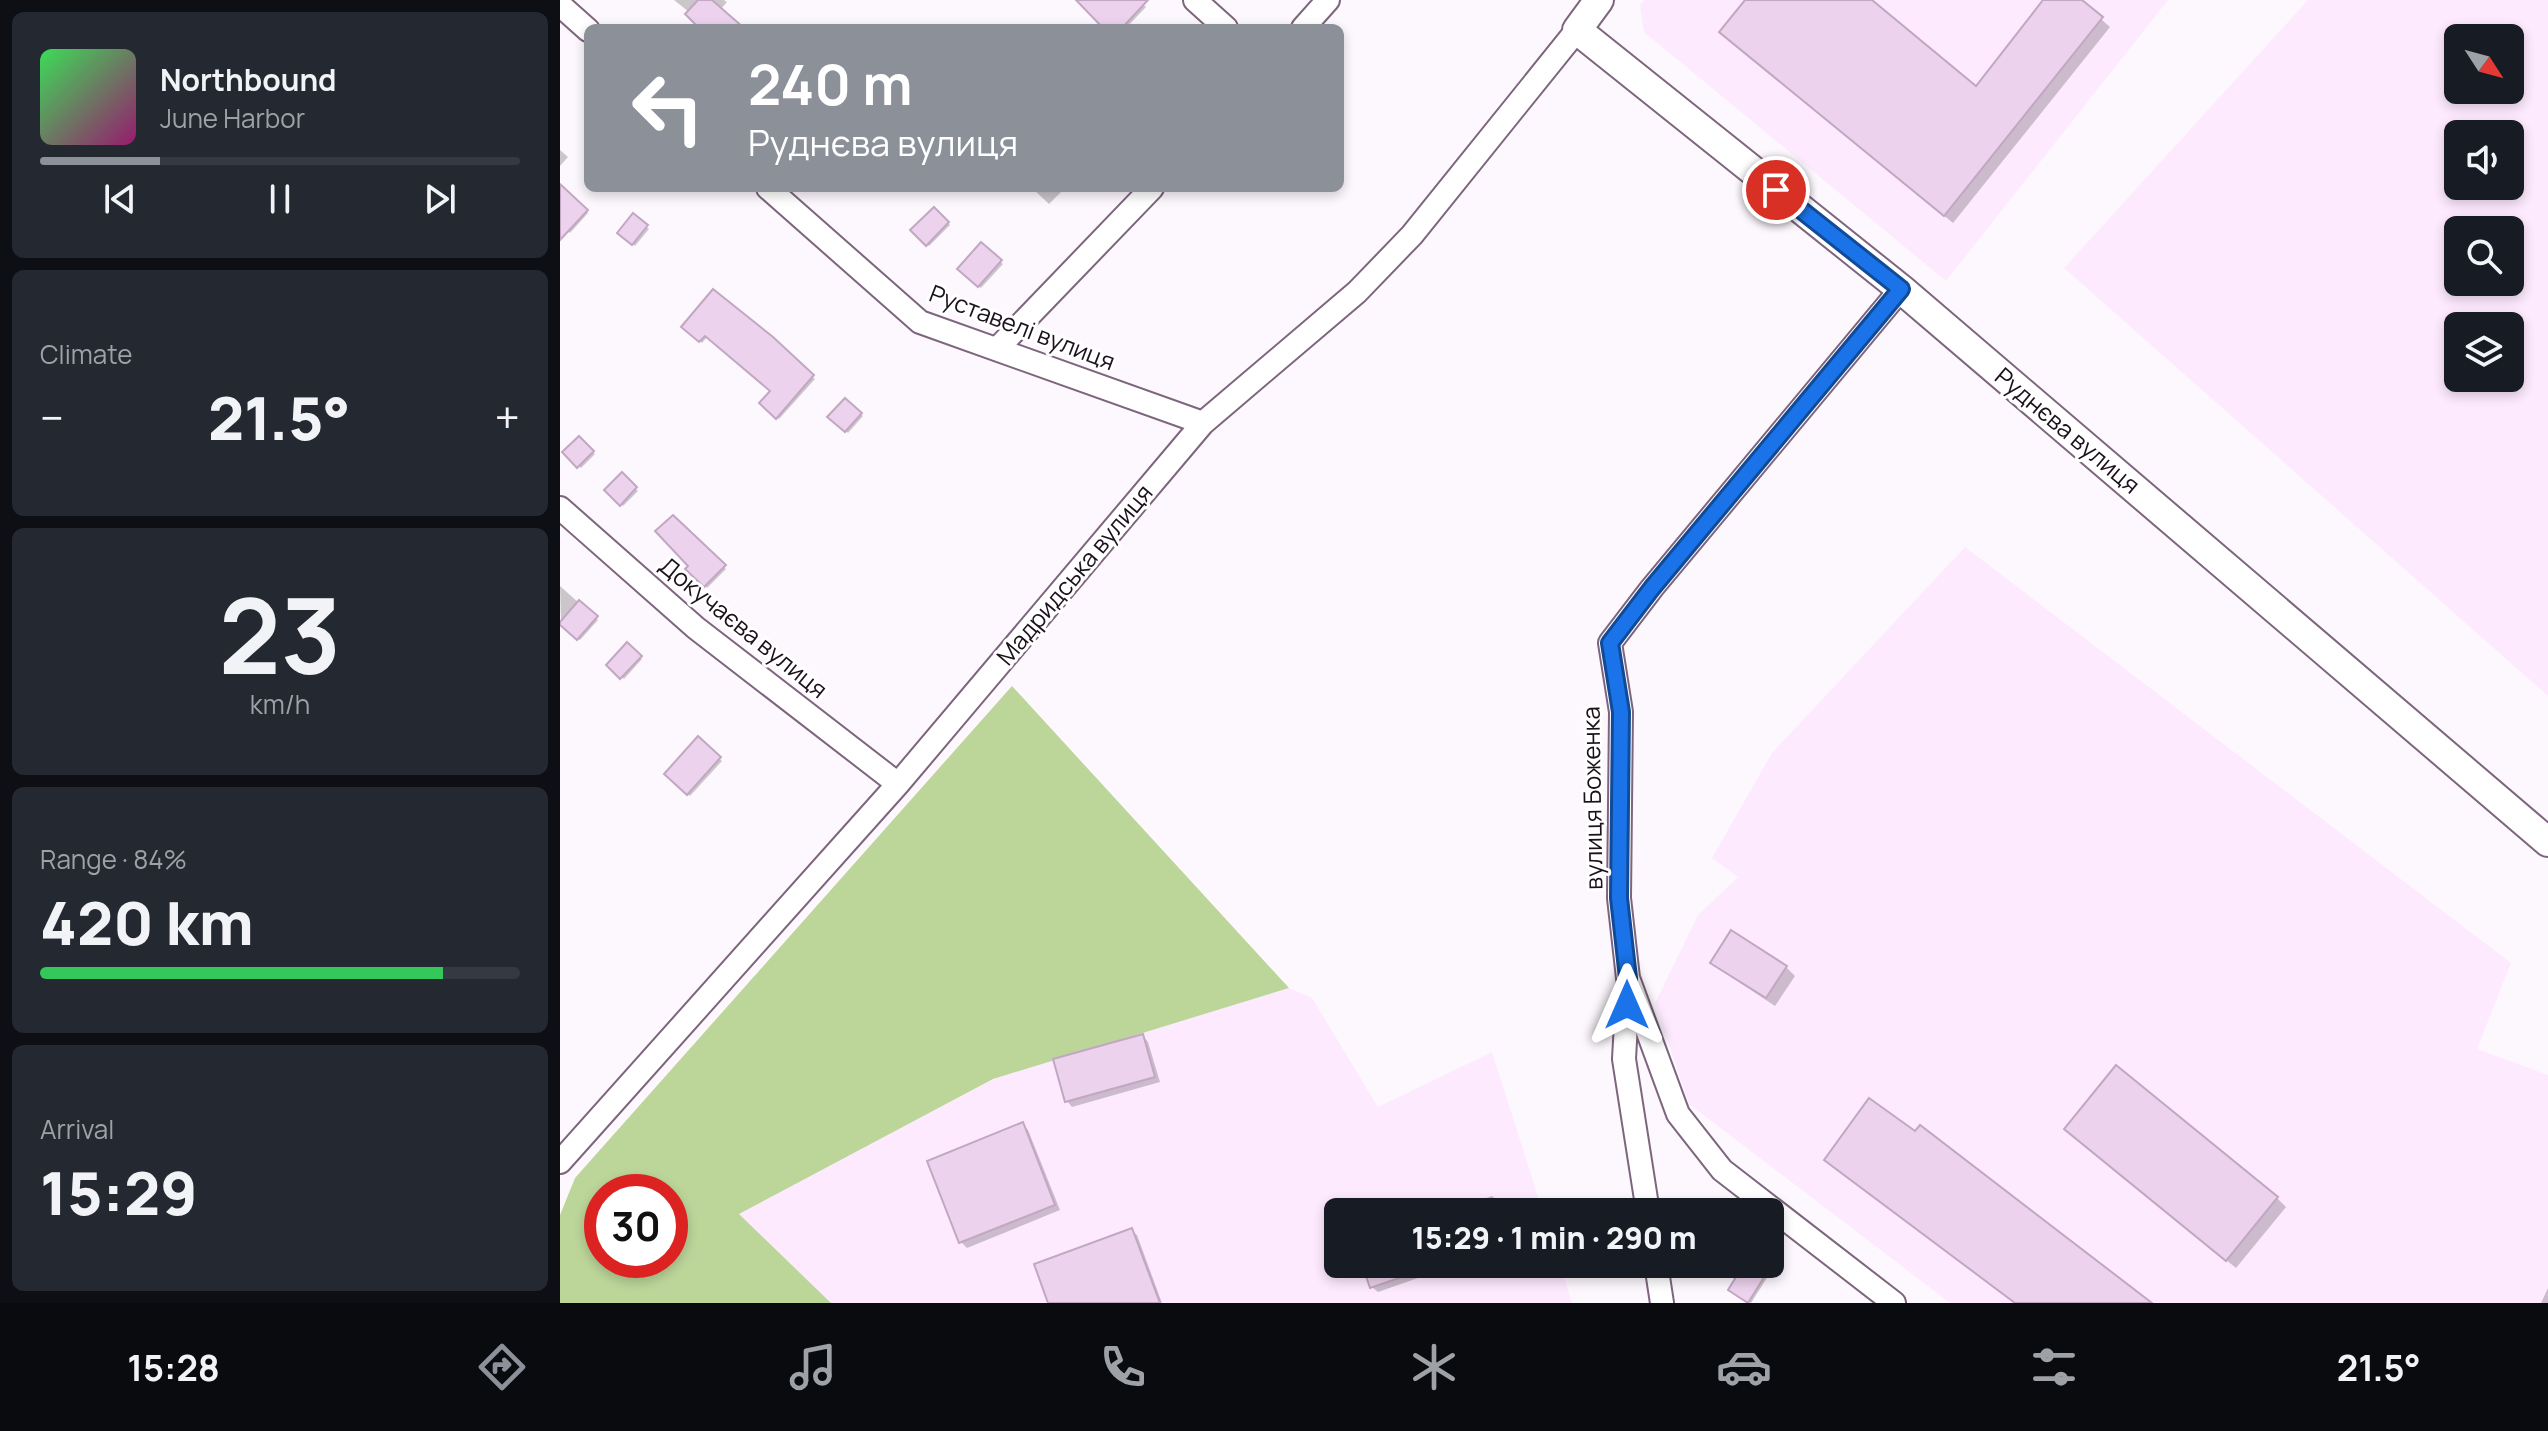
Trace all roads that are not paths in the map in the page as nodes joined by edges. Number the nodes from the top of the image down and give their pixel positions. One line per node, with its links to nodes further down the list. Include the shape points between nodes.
1 (1195, 0): 5 (street)
2 (1328, 0): 6 (street)
3 (1599, 0): 8 (street, Мадридська вулиця)
4 (560, 5): 7 (street)
5 (1222, 24)
6 (1307, 24)
7 (584, 26)
8 (1577, 30): 11 (street, Руднєва вулиця); 13 (street, Мадридська вулиця, via 1412,235 1357,292)
9 (773, 192): 12 (street, Руставелі вулиця, via 920,322)
10 (1148, 192): 12 (street)
11 (1901, 289): 16 (street, Руднєва вулиця); 17 (street, вулиця Боженка, via 1610,643 1621,712 1619,898)
12 (997, 349): 13 (street, Руставелі вулиця)
13 (1203, 423): 15 (street, Мадридська вулиця)
14 (560, 508): 15 (street, Докучаєва вулиця, via 696,628)
15 (898, 784): 18 (street, Мадридська вулиця)
16 (2548, 842)
17 (1628, 978): 19 (street, via 1624,1059); 22 (street, вулиця Боженка, via 1678,1114 1722,1170)
18 (560, 1162)
19 (1646, 1198)
20 (1658, 1278): 21 (street)
21 (1662, 1303)
22 (1894, 1303)

